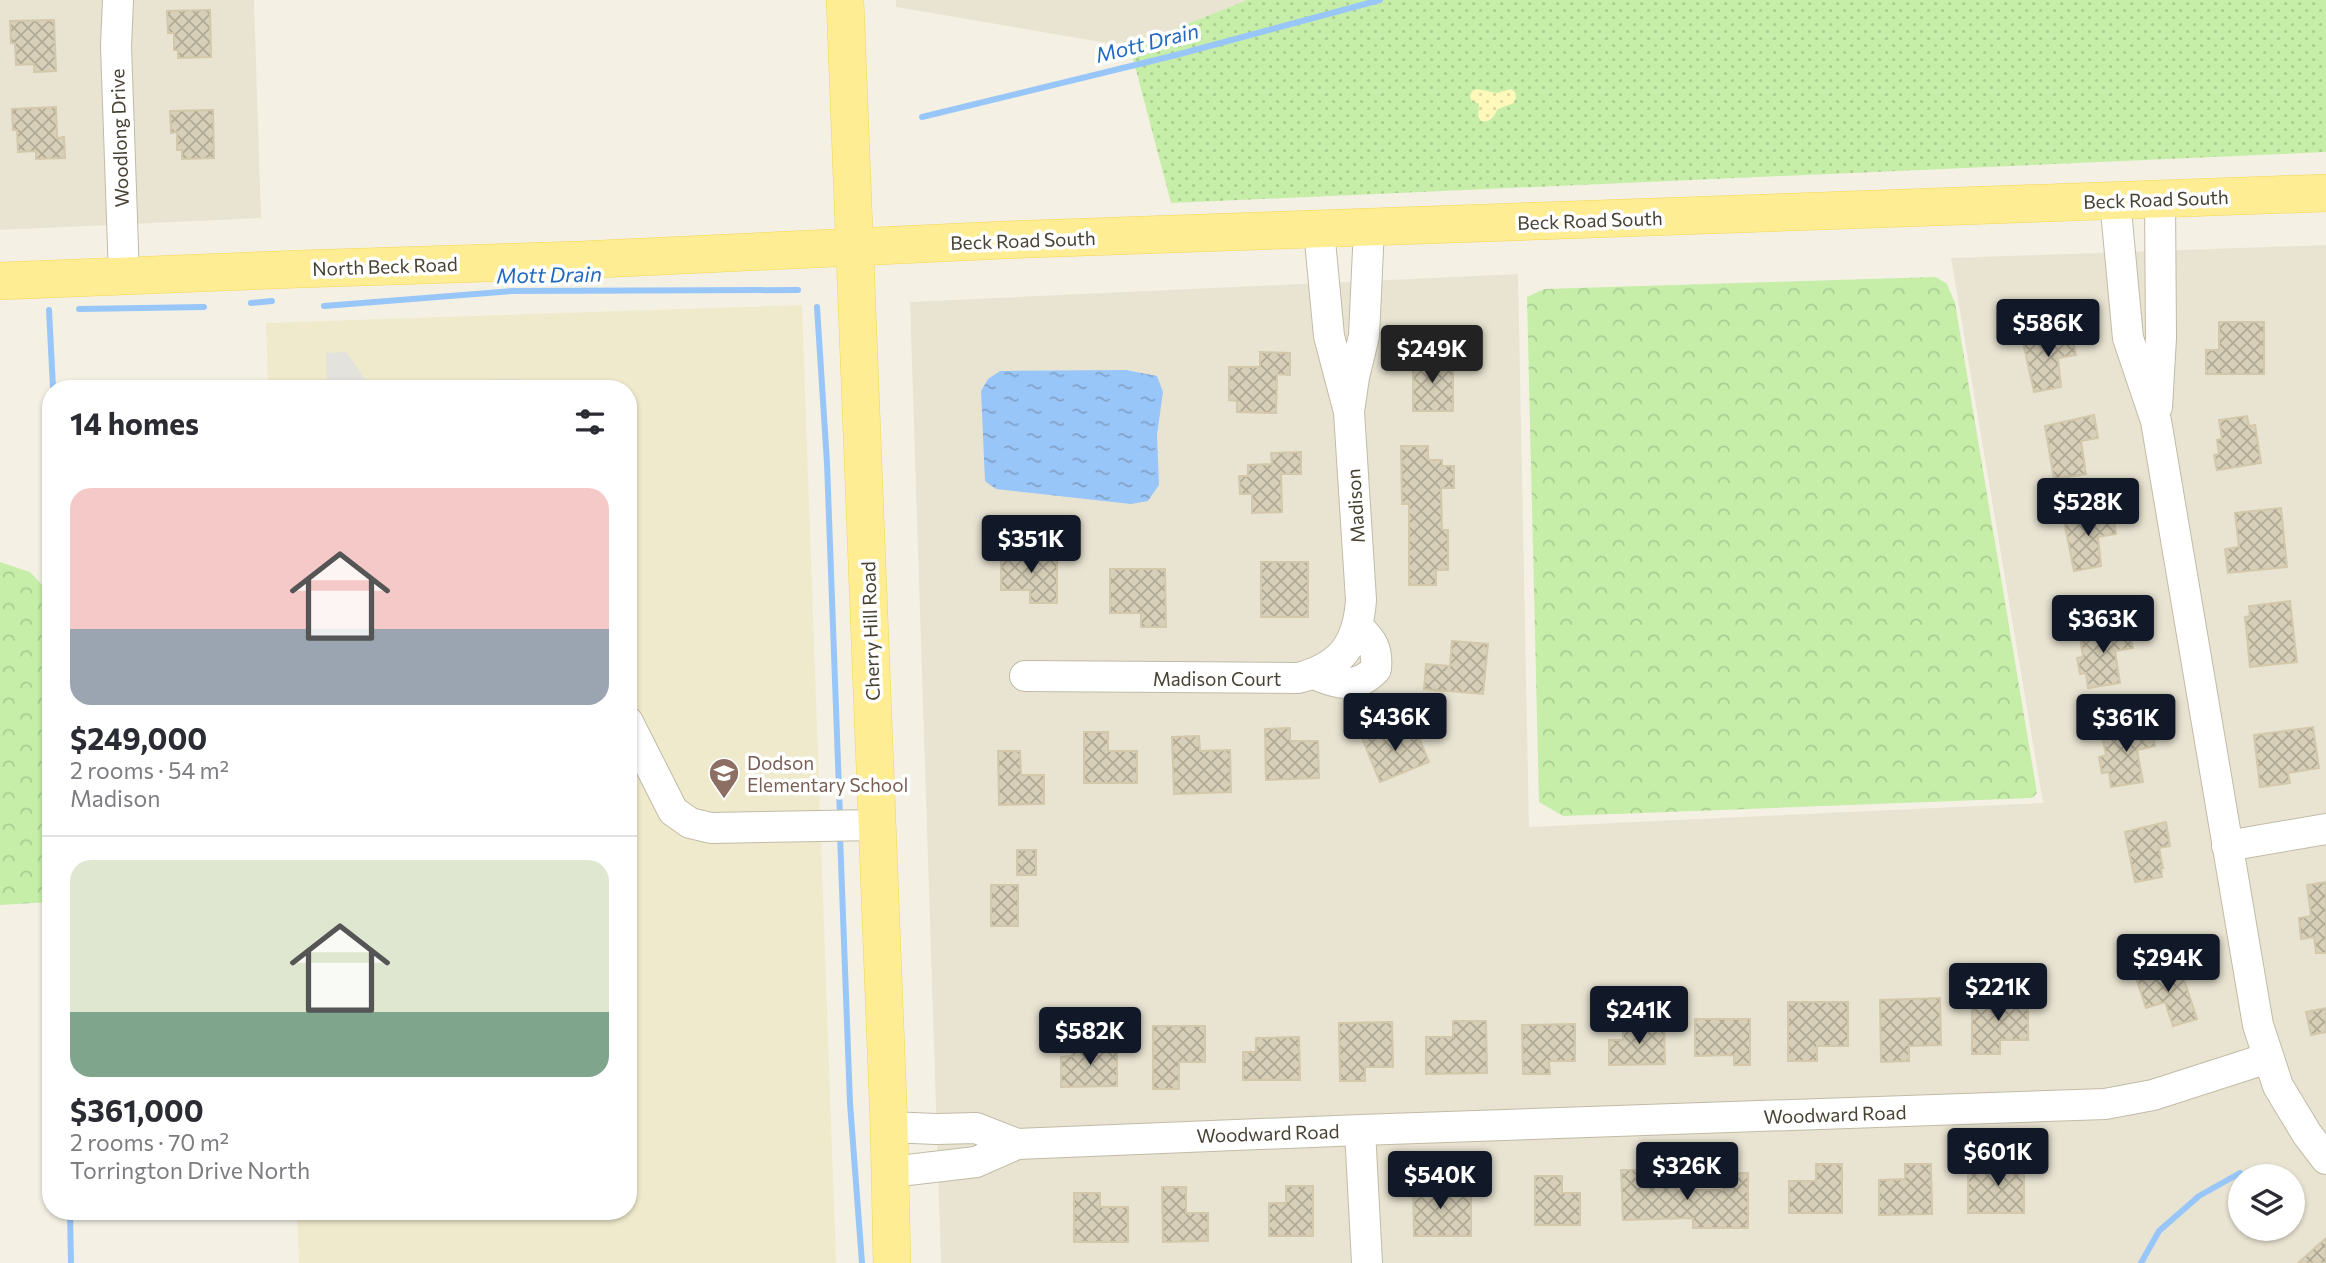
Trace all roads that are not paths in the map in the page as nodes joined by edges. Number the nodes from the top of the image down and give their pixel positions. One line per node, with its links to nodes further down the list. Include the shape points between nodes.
1 (118, 0): 9 (street, Woodlong Drive)
2 (845, 0): 8 (main road, Cherry Hill Road)
3 (2326, 193): 5 (main road, Beck Road South)
4 (2115, 200): 5 (main road, Beck Road South); 6 (main road, Beck Road South); 12 (street, via 2128,338)
5 (2160, 200): 12 (street)
6 (1369, 228): 7 (main road, Beck Road South); 11 (street, Madison, via 1364,336)
7 (1319, 230): 8 (main road, Beck Road South); 11 (street, Madison, via 1329,336)
8 (854, 247): 9 (main road, North Beck Road); 16 (main road, Cherry Hill Road)
9 (124, 276): 10 (main road, North Beck Road)
10 (0, 281)
11 (1349, 412): 13 (street, Madison)
12 (2156, 421): 18 (street)
13 (1359, 613): 14 (street, Madison Court, via 1353,640 1344,653 1328,667 1298,678)
14 (1026, 676)
15 (637, 740): 16 (street, via 673,811 690,823 711,828)
16 (876, 825): 20 (main road, Cherry Hill Road)
17 (2326, 829): 18 (street)
18 (2227, 846): 19 (street, via 2251,993)
19 (2268, 1058): 21 (street, Woodward Road, via 2153,1095 2105,1104); 23 (street, via 2278,1086)
20 (889, 1126): 22 (street, Woodward Road, via 976,1128); 24 (main road, Cherry Hill Road)
21 (1360, 1130): 22 (street, Woodward Road); 26 (street)
22 (1017, 1144): 24 (street, Woodward Road, via 975,1162)
23 (2326, 1159)
24 (891, 1172): 25 (main road, Cherry Hill Road)
25 (892, 1263)
26 (1367, 1263)

